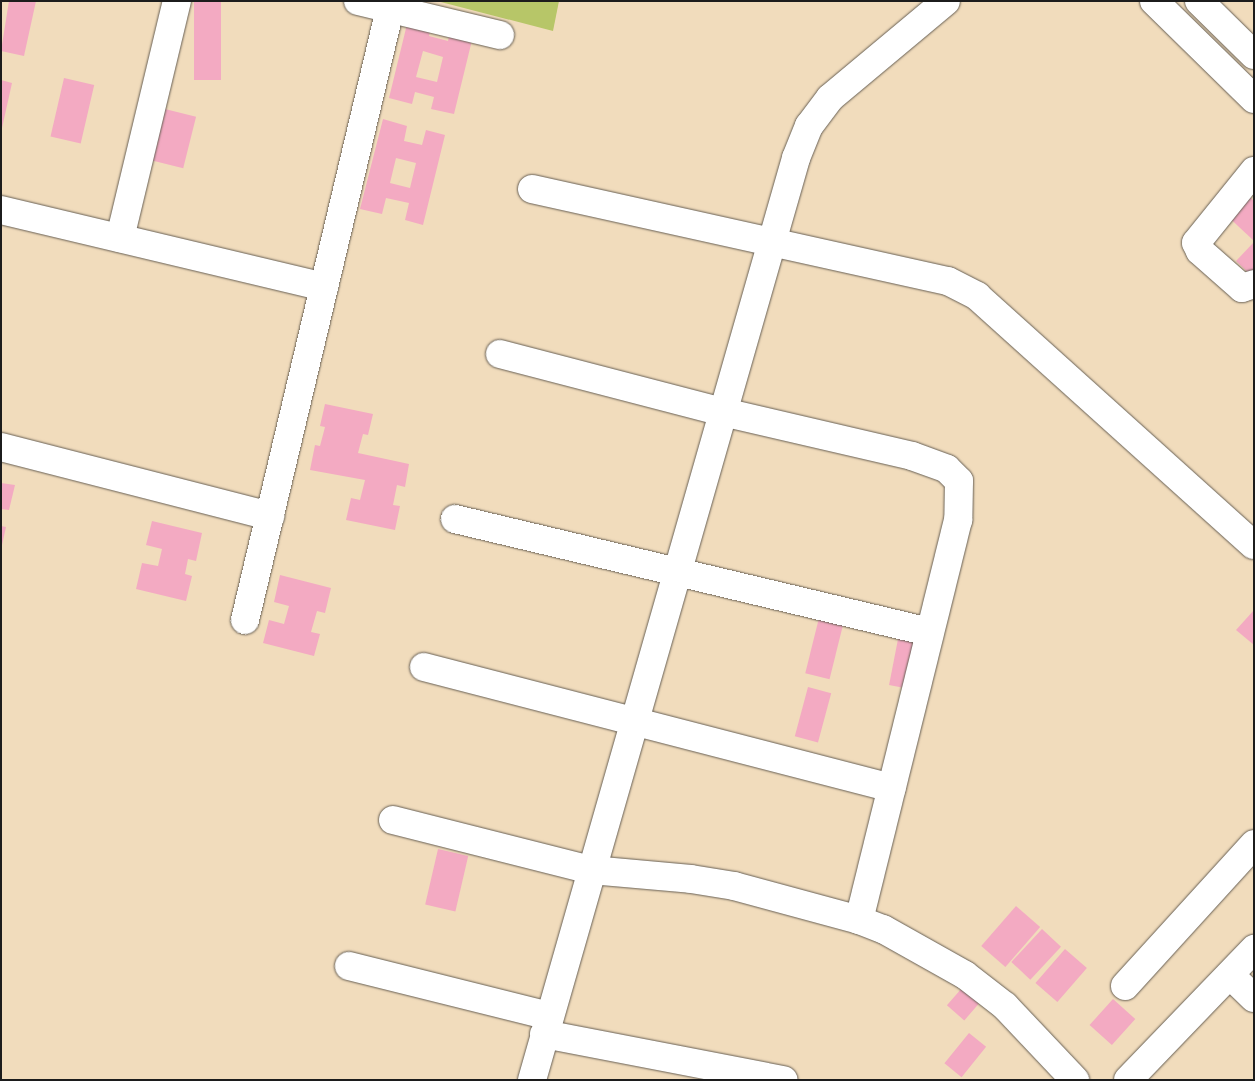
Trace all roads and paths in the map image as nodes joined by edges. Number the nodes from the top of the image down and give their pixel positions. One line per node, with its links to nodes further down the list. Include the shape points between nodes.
1 (177, 1): 13 (street)
2 (358, 1): 6 (street)
3 (946, 1): 14 (street, via 830,98 809,126 796,158)
4 (1154, 1): 9 (street)
5 (1199, 1): 8 (street)
6 (390, 9): 7 (street); 16 (street)
7 (500, 35)
8 (1254, 55)
9 (1254, 99)
10 (1254, 171): 15 (street, via 1196,243 1200,251 1242,288)
11 (532, 189): 14 (street)
12 (1, 210): 13 (street)
13 (120, 238): 16 (street)
14 (771, 244): 18 (street); 22 (street, via 948,280 977,296)
15 (1254, 284)
16 (324, 287): 20 (street)
17 (500, 354): 18 (street)
18 (723, 412): 23 (street); 25 (street, via 912,456 947,469 959,482 958,520)
19 (1, 447): 20 (street)
20 (270, 516): 24 (street)
21 (455, 519): 23 (street)
22 (1254, 545)
23 (677, 570): 25 (street); 27 (street)
24 (245, 620)
25 (930, 632): 28 (street)
26 (424, 667): 27 (street)
27 (634, 720): 28 (street); 31 (street)
28 (892, 788): 32 (street)
29 (393, 820): 31 (street)
30 (1254, 844): 36 (street)
31 (591, 870): 32 (street, via 734,886); 38 (street)
32 (860, 920): 41 (street, via 883,928 965,975 1005,1006)
33 (1254, 949): 35 (street)
34 (349, 966): 38 (street)
35 (1230, 975): 37 (street); 42 (street)
36 (1125, 986)
37 (1254, 998)
38 (546, 1025): 39 (street); 40 (street)
39 (532, 1080)
40 (784, 1080)
41 (1076, 1080)
42 (1128, 1080)

